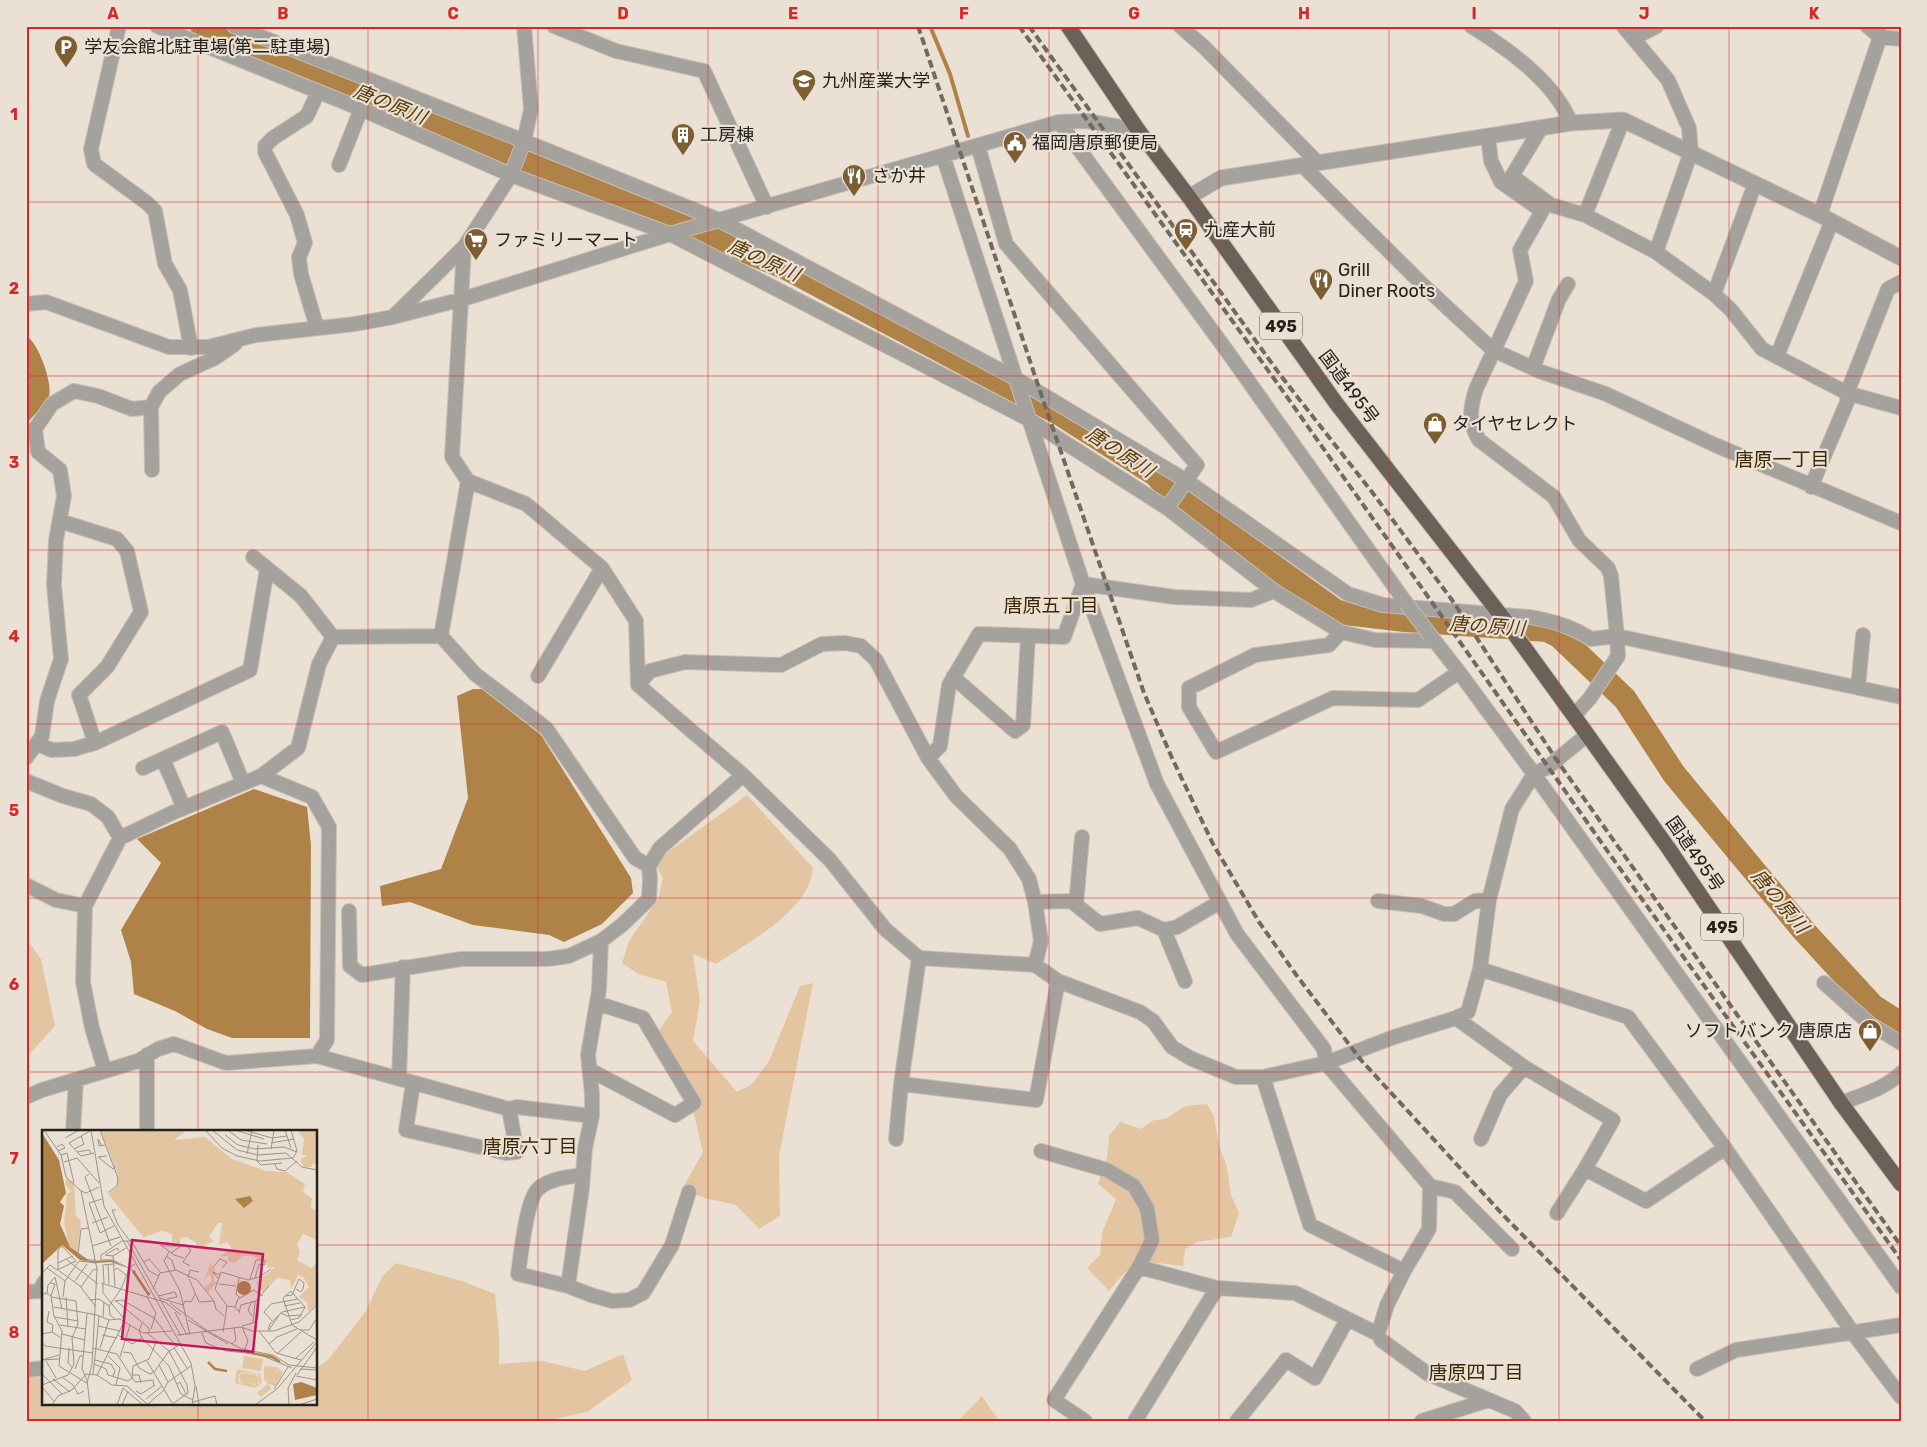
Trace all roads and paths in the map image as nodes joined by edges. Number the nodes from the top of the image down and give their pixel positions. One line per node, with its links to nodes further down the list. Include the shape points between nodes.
1 (120, 26): 48 (street, via 91,149 92,158 94,164 155,211 165,264 180,290)
2 (157, 26): 15 (street)
3 (234, 26): 23 (street)
4 (524, 26): 23 (street, via 531,109)
5 (554, 26): 32 (street, via 616,51 704,71)
6 (1068, 26): 21 (highway, 国道495号 / 495)
7 (1180, 26): 27 (street, via 1204,47)
8 (1470, 26): 19 (street, via 1505,48 1544,84 1566,111)
9 (1623, 26): 13 (street)
10 (1657, 26): 13 (street)
11 (1867, 26): 12 (street)
12 (1878, 31): 14 (street); 34 (street)
13 (1634, 38): 25 (street, via 1668,80 1689,128)
14 (1901, 39)
15 (318, 92): 16 (street); 46 (street, via 307,116 274,138 265,152 297,215 305,242 299,257)
16 (361, 109): 28 (street); 29 (street)
17 (1623, 120): 19 (street); 25 (street); 33 (street)
18 (1059, 122): 21 (street, via 1087,121); 24 (street); 77 (street, bridge)
19 (1571, 123): 20 (street)
20 (1541, 128): 22 (street); 33 (street, via 1512,176 1551,205)
21 (1138, 130): 31 (highway, 国道495号 / 495)
22 (1488, 137): 27 (street); 49 (street, via 1491,161 1501,182 1542,211 1520,250 1526,281)
23 (522, 145): 29 (street); 35 (street)
24 (978, 146): 26 (street); 60 (street, via 1006,244 1197,465)
25 (1691, 152): 30 (street); 38 (street)
26 (943, 156): 32 (street); 52 (street)
27 (1311, 164): 31 (street, via 1221,178); 49 (street, via 1423,284)
28 (339, 166)
29 (512, 172): 36 (street); 37 (street)
30 (1755, 184): 34 (street); 42 (street)
31 (1190, 197): 70 (highway, 国道495号 / 495, via 1336,403)
32 (767, 207): 35 (street)
33 (1585, 215): 38 (street)
34 (1826, 218): 39 (street); 50 (street)
35 (714, 221): 36 (street); 52 (street)
36 (674, 233): 43 (street); 56 (street)
37 (464, 247): 43 (street); 45 (street)
38 (1656, 252): 42 (street)
39 (1901, 258)
40 (1901, 282): 53 (street, via 1888,290)
41 (1568, 284): 51 (street, via 1559,299)
42 (1714, 294): 50 (street, via 1762,349)
43 (463, 299): 45 (street); 59 (street, via 452,457)
44 (26, 304): 48 (street, via 46,302 169,347)
45 (393, 317): 46 (street)
46 (317, 328): 47 (street)
47 (241, 339): 48 (street); 54 (street, via 215,358 180,374 159,392)
48 (191, 348)
49 (1493, 350): 51 (street); 75 (street, via 1471,405 1472,429 1479,440 1554,497 1579,540 1608,568)
50 (1777, 356): 53 (street)
51 (1533, 368): 61 (street, via 1606,394)
52 (1016, 381): 56 (street); 60 (street)
53 (1847, 393): 55 (street); 61 (street, via 1847,402)
54 (151, 408): 57 (street, via 132,409 74,391 52,404); 58 (street)
55 (1901, 408)
56 (1027, 415): 62 (street); 68 (street)
57 (31, 433): 63 (street, via 38,452 60,470 64,496)
58 (152, 470)
59 (468, 481): 66 (street, via 526,504); 73 (street)
60 (1185, 484): 62 (street); 70 (street, via 1348,594 1384,605)
61 (1811, 487): 64 (street)
62 (1169, 506): 69 (street)
63 (60, 522): 86 (street, via 116,539 127,551 141,612 107,667 78,695); 87 (street, via 54,585 62,659 47,701 42,736)
64 (1901, 523)
65 (253, 557): 67 (street)
66 (602, 568): 79 (street); 81 (street, via 636,621)
67 (267, 569): 76 (street, via 301,596); 86 (street, via 250,670)
68 (1083, 584): 69 (street, via 1174,597 1251,600); 74 (street, via 1064,637); 105 (street, via 1158,784)
69 (1274, 591): 71 (street)
70 (1502, 616): 75 (street, via 1550,620 1575,629 1590,639); 84 (highway, 国道495号 / 495)
71 (1341, 632): 77 (street, via 1375,640); 78 (street, via 1328,645 1255,655 1190,688 1189,707 1216,752 1333,698 1418,700)
72 (1863, 635): 82 (street)
73 (441, 636): 76 (street); 100 (street, via 475,674 546,728 635,858)
74 (1028, 636): 80 (street, via 979,634); 80 (street, via 1023,725 1015,731)
75 (1617, 636): 82 (street); 84 (street, via 1618,656)
76 (333, 637): 94 (street, via 319,664 298,748)
77 (1432, 638): 78 (street)
78 (1459, 672): 92 (street)
79 (538, 676)
80 (953, 677): 89 (street, via 940,746)
81 (638, 685): 89 (street, via 650,671 684,662 782,664 822,644 861,646 876,660); 93 (street)
82 (1858, 688): 83 (street)
83 (1901, 697)
84 (1574, 716): 85 (highway, 国道495号 / 495)
85 (1587, 735): 92 (street); 134 (highway, 国道495号 / 495, via 1669,849)
86 (95, 743): 87 (street, via 74,749 52,750)
87 (37, 744): 88 (street)
88 (26, 758)
89 (928, 758): 104 (street, via 956,796 1010,849 1029,879)
90 (165, 764): 97 (street)
91 (143, 768): 96 (street, via 222,732)
92 (1534, 774): 102 (street, via 1512,809); 154 (street)
93 (743, 775): 100 (street, via 660,848); 111 (street, via 830,860 885,929)
94 (261, 776): 96 (street); 122 (street, via 312,797 329,827 327,1040)
95 (26, 781): 99 (street, via 91,804 108,817)
96 (243, 783): 97 (street)
97 (184, 808): 99 (street)
98 (1082, 837): 106 (street)
99 (120, 838): 107 (street)
100 (649, 866): 110 (street, via 649,899)
101 (26, 886): 107 (street, via 56,900)
102 (1489, 900): 103 (street, via 1475,901 1454,914); 114 (street)
103 (1378, 901)
104 (1035, 902): 106 (street, via 1071,901); 112 (street, via 1041,941)
105 (1220, 902): 109 (street, via 1177,927); 123 (street, via 1237,934 1324,1049)
106 (1076, 904): 109 (street, via 1100,924 1138,918)
107 (85, 906): 126 (street, via 83,982 92,1028)
108 (349, 911): 113 (street, via 350,966 362,975)
109 (1164, 930): 116 (street)
110 (601, 941): 113 (street, via 569,956 548,959 460,959); 118 (street)
111 (919, 958): 112 (street); 132 (street)
112 (1035, 965): 115 (street)
113 (403, 967): 129 (street)
114 (1480, 969): 119 (street, via 1468,1012); 141 (street, via 1628,1017)
115 (1058, 981): 128 (street, via 1140,1012 1153,1021 1172,1047 1190,1058 1236,1077); 132 (street, via 1036,1100)
116 (1185, 981)
117 (1824, 983): 120 (street, via 1870,1024)
118 (596, 1007): 125 (street, via 588,1054); 125 (street, via 606,1006 643,1018 694,1103 675,1115)
119 (1456, 1018): 123 (street); 124 (street)
120 (1901, 1043)
121 (147, 1056): 122 (street, via 174,1044 226,1063); 126 (street); 138 (street)
122 (317, 1056): 129 (street)
123 (1326, 1063): 128 (street); 146 (street)
124 (1524, 1067): 140 (street, via 1500,1095); 143 (street, via 1613,1120)
125 (590, 1070): 136 (street)
126 (106, 1071): 130 (street)
127 (1901, 1073): 134 (street, via 1876,1090)
128 (1263, 1077): 151 (street, via 1310,1225)
129 (399, 1079): 131 (street)
130 (76, 1080): 133 (street); 137 (street)
131 (413, 1083): 135 (street); 135 (street, via 406,1130 506,1153 517,1152)
132 (900, 1084): 139 (street)
133 (26, 1097)
134 (1841, 1103): 145 (highway, 国道495号 / 495)
135 (509, 1109): 136 (street, via 517,1107)
136 (592, 1116): 144 (street)
137 (73, 1130)
138 (147, 1130)
139 (896, 1139)
140 (1481, 1139)
141 (1725, 1148): 143 (street, via 1646,1201); 159 (street)
142 (1041, 1151): 150 (street, via 1107,1170 1134,1186 1147,1208 1152,1240)
143 (1585, 1169): 148 (street)
144 (583, 1175): 153 (street); 153 (street, via 554,1180 538,1188 530,1201 518,1274)
145 (1901, 1184)
146 (1430, 1186): 149 (street, via 1455,1192); 151 (street, via 1429,1229)
147 (689, 1192): 153 (street, via 672,1245 643,1293 629,1300 612,1301)
148 (1557, 1213)
149 (1512, 1249)
150 (1140, 1267): 155 (street); 166 (street, via 1054,1400)
151 (1404, 1271): 160 (street, via 1387,1305)
152 (42, 1286): 156 (street, via 40,1291)
153 (568, 1286)
154 (1901, 1287)
155 (1217, 1288): 157 (street, via 1295,1293); 167 (street)
156 (26, 1292)
157 (1347, 1320): 160 (street); 168 (street, via 1315,1378 1286,1360)
158 (1901, 1325): 159 (street)
159 (1853, 1333): 162 (street, via 1736,1350); 164 (street)
160 (1378, 1334): 165 (street, via 1428,1374)
161 (42, 1368): 163 (street)
162 (1697, 1369)
163 (26, 1370)
164 (1901, 1398)
165 (1489, 1400): 169 (street); 170 (street, via 1515,1411)
166 (1085, 1421)
167 (1135, 1421)
168 (1237, 1421)
169 (1422, 1421)
170 (1524, 1421)

